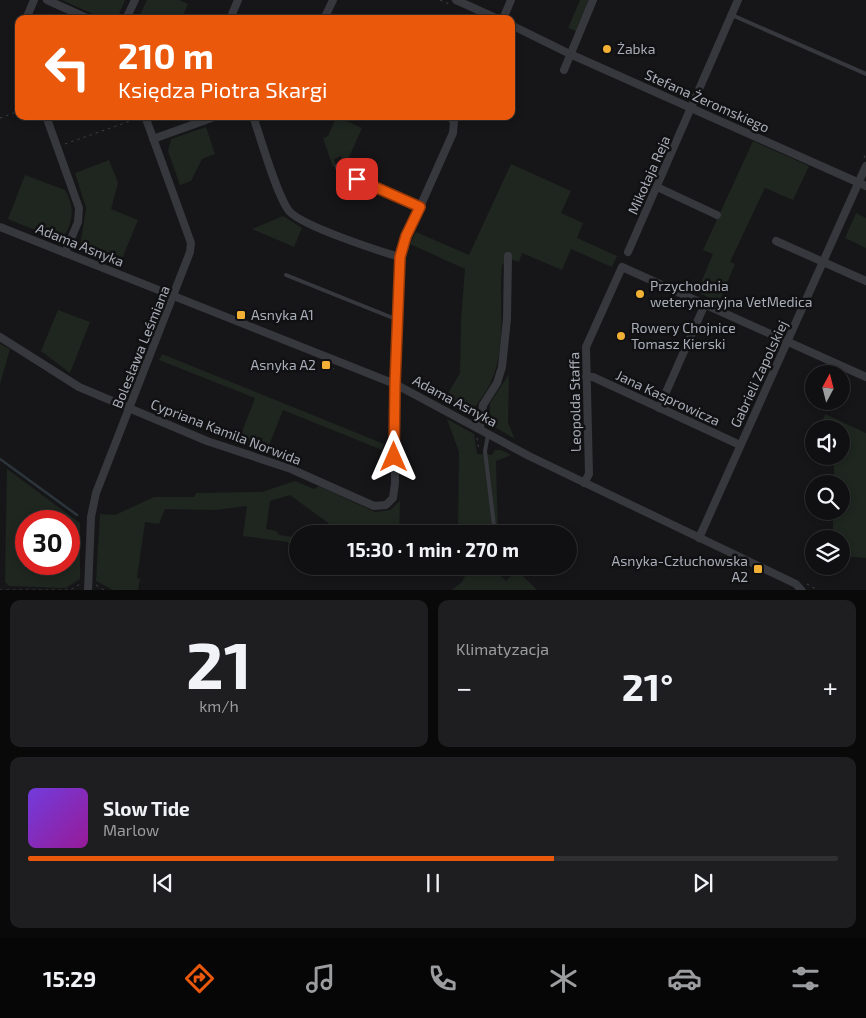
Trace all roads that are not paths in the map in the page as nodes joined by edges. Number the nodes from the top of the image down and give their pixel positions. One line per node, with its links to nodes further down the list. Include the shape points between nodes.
1 (34, 0): 10 (street)
2 (47, 0): 11 (street)
3 (135, 0): 12 (street)
4 (238, 0): 13 (street)
5 (333, 0): 14 (street)
6 (456, 0): 15 (street)
7 (511, 0): 16 (street)
8 (594, 0): 19 (street)
9 (738, 0): 17 (street, Mikołaja Reja)
10 (28, 15)
11 (80, 15)
12 (128, 15)
13 (232, 15)
14 (326, 15)
15 (489, 15)
16 (505, 15)
17 (732, 15): 21 (lane); 22 (street, Mikołaja Reja)
18 (515, 27): 19 (street, Stefana Żeromskiego)
19 (570, 54): 20 (street); 22 (street, Stefana Żeromskiego)
20 (564, 70)
21 (866, 74)
22 (692, 107): 31 (street, Stefana Żeromskiego); 32 (street, Mikołaja Reja)
23 (47, 120): 38 (street, via 79,208 78,222)
24 (144, 120): 28 (street, Bolesława Leśmiana)
25 (206, 120): 28 (street)
26 (254, 120): 40 (street, via 282,199 290,212 304,221)
27 (452, 120): 33 (street, via 453,133)
28 (153, 139): 44 (street, Bolesława Leśmiana, via 191,243 188,262)
29 (866, 166): 31 (street, Gabrieli Zapolskiej)
30 (339, 167): 33 (street, via 341,172)
31 (862, 185): 41 (street, Gabrieli Zapolskiej)
32 (657, 187): 34 (street); 37 (street, Mikołaja Reja)
33 (420, 207): 40 (street)
34 (717, 215)
35 (0, 227): 38 (street, Adama Asnyka)
36 (776, 241): 41 (street)
37 (628, 252)
38 (66, 253): 44 (street, Adama Asnyka)
39 (508, 256): 54 (street, via 502,367 483,405)
40 (400, 257): 46 (street)
41 (823, 262): 43 (street); 48 (street, Gabrieli Zapolskiej)
42 (286, 275): 46 (lane)
43 (866, 281)
44 (174, 297): 51 (street, Adama Asnyka); 52 (street, Bolesława Leśmiana)
45 (705, 304): 48 (street); 49 (street, Leopolda Staffa, via 622,267 589,336); 53 (street)
46 (398, 320): 51 (street)
47 (0, 337): 52 (street, Cypriana Kamila Norwida, via 79,387)
48 (788, 341): 50 (street); 56 (street, Gabrieli Zapolskiej)
49 (586, 377): 53 (street, Jana Kasprowicza, via 593,377); 57 (street, Leopolda Staffa, via 589,474)
50 (866, 377)
51 (395, 384): 52 (street, Cypriana Kamila Norwida, via 393,498 386,505 374,506 291,469 208,441); 54 (street, Adama Asnyka)
52 (130, 408): 60 (street, Bolesława Leśmiana, via 96,493 91,517)
53 (659, 408): 56 (street, Jana Kasprowicza)
54 (477, 430): 55 (street, Adama Asnyka)
55 (488, 433): 57 (street, Adama Asnyka); 58 (lane, via 484,451)
56 (740, 445): 59 (street, Gabrieli Zapolskiej)
57 (584, 484): 59 (street, Adama Asnyka)
58 (494, 525)
59 (699, 538): 61 (street, Adama Asnyka, via 796,584)
60 (88, 590)
61 (802, 590)

